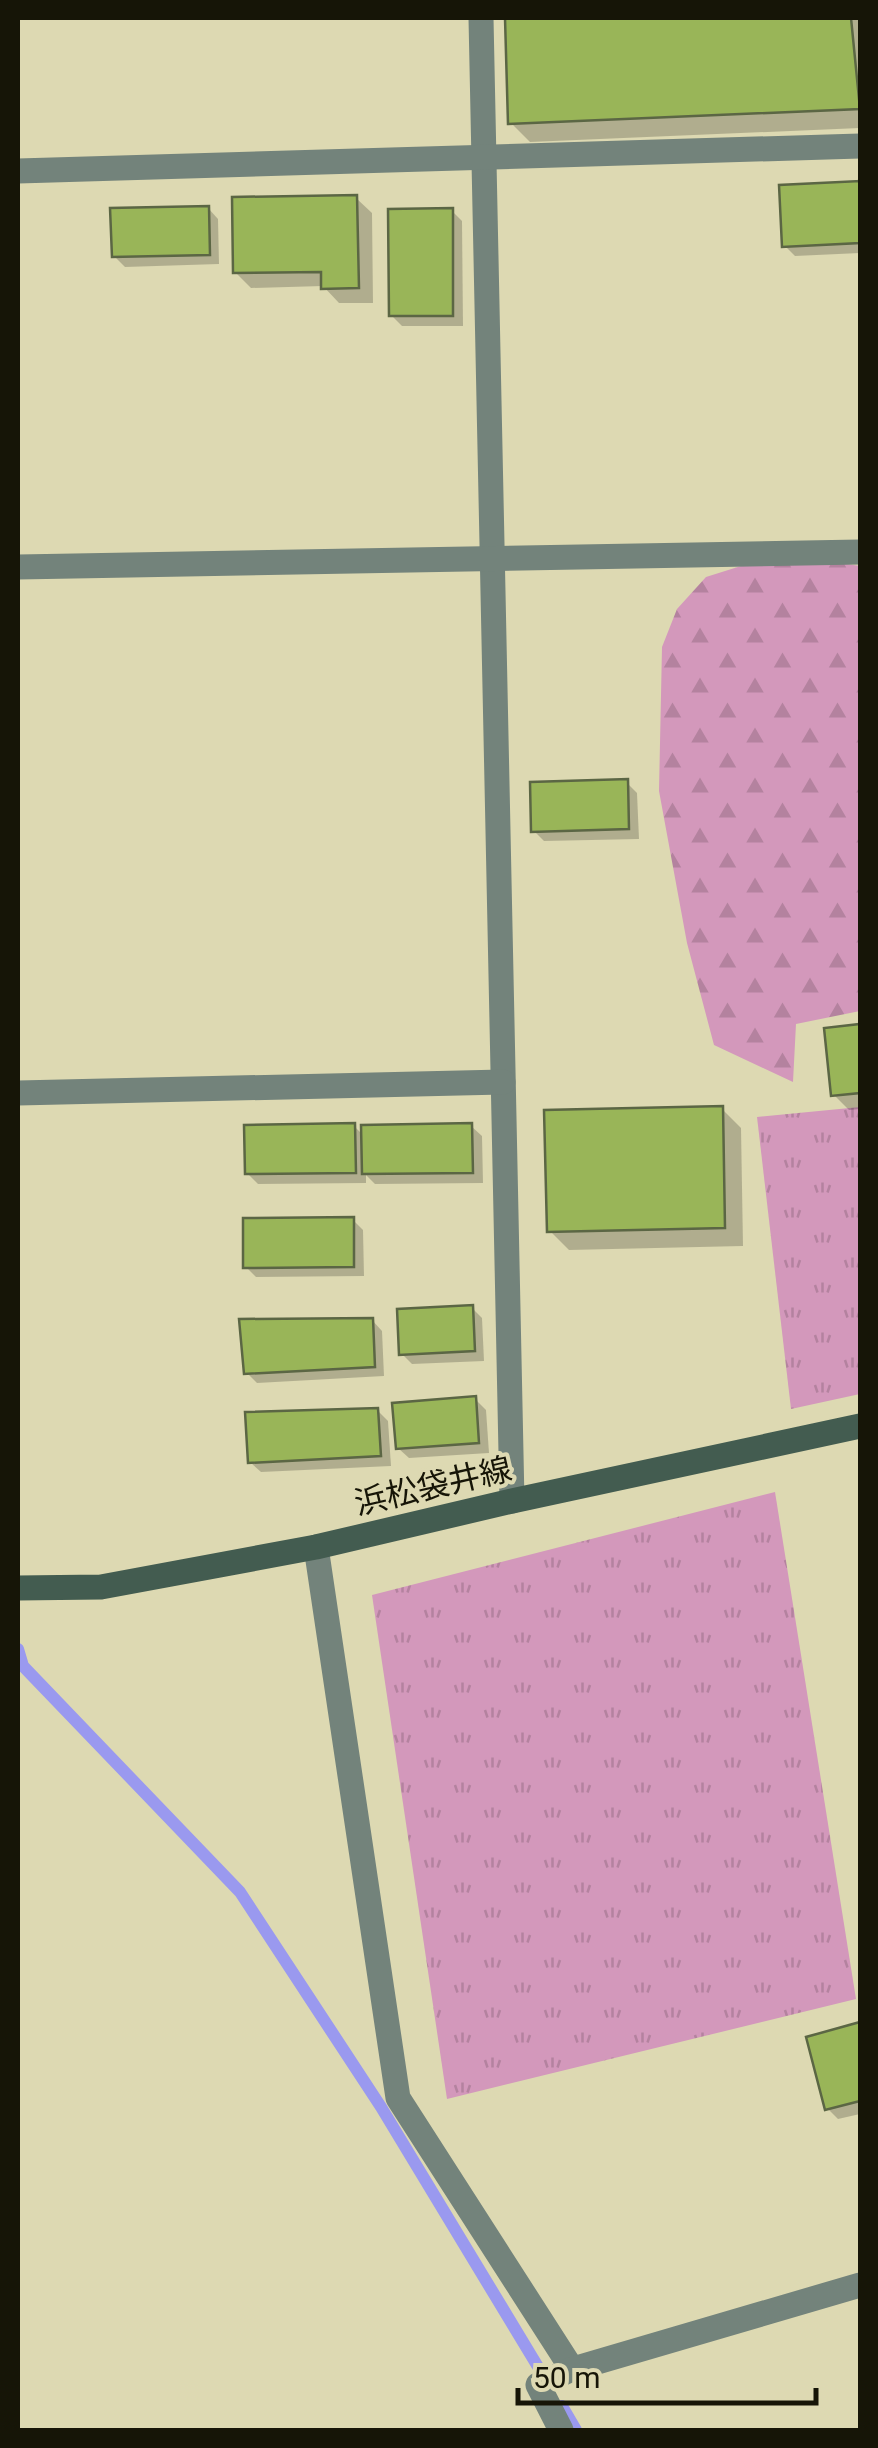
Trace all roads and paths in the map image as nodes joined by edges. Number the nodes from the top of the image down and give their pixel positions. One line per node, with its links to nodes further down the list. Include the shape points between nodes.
1 (481, 18): 3 (street)
2 (860, 146): 3 (street)
3 (485, 158): 4 (street); 6 (street)
4 (18, 171)
5 (860, 552): 6 (street)
6 (493, 559): 7 (street); 8 (street)
7 (18, 568)
8 (504, 1082): 9 (street); 11 (street)
9 (18, 1093)
10 (860, 1426): 11 (main road, 浜松袋井線)
11 (512, 1500): 12 (main road, 浜松袋井線)
12 (316, 1547): 13 (main road, 浜松袋井線, via 102,1587); 15 (street, via 398,2098)
13 (18, 1588)
14 (860, 2286): 15 (street)
15 (571, 2369): 16 (street, via 538,2385)
16 (561, 2430)

